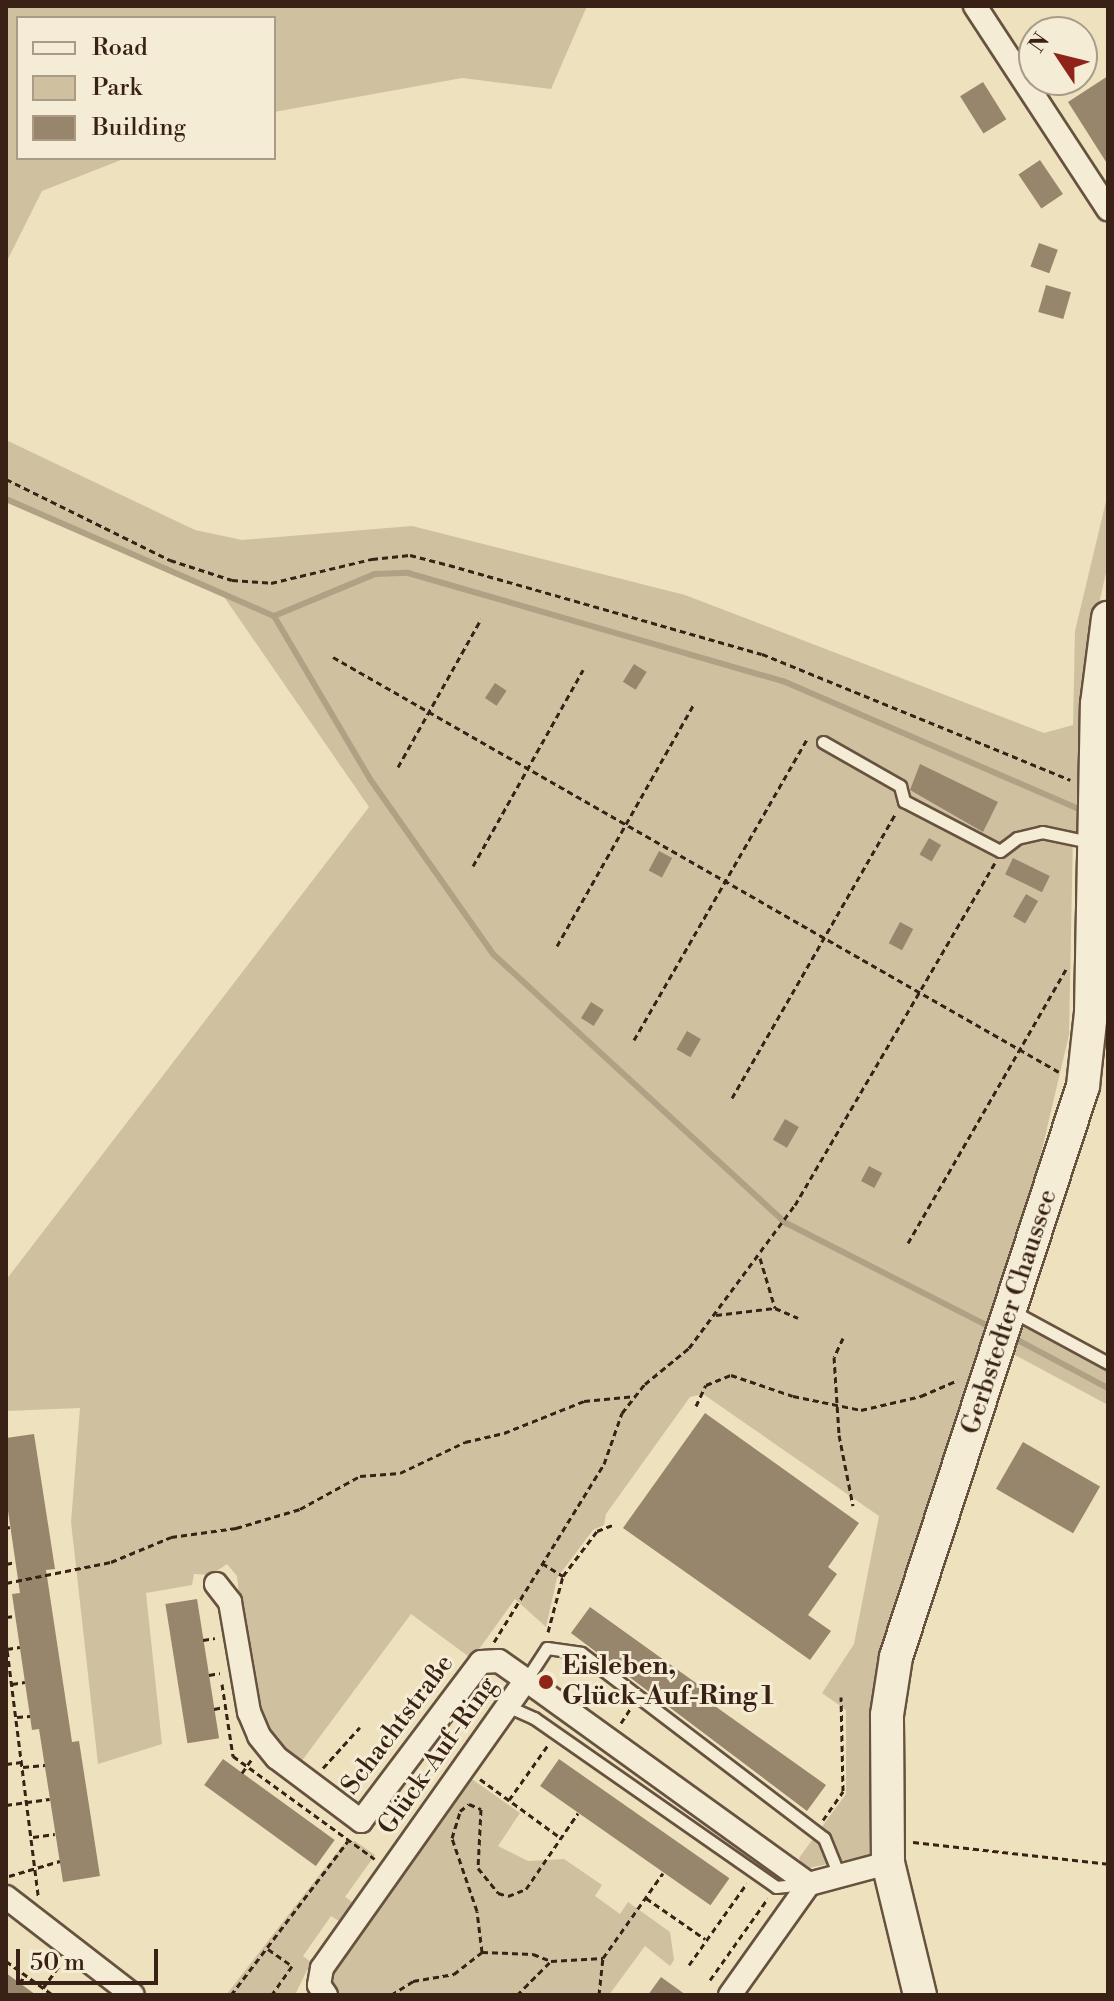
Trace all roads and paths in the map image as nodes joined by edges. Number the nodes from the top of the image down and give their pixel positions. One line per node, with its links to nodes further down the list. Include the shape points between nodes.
1 (975, 6): 2 (street)
2 (1108, 209)
3 (6, 479): 14 (path, via 170,560 232,580 271,583 410,555 762,654 1002,755)
4 (1108, 618): 14 (main road, Gerbstedter Chaussee, via 1097,704)
5 (481, 619): 9 (path)
6 (333, 657): 9 (path)
7 (583, 670): 12 (path)
8 (694, 704): 15 (path)
9 (430, 713): 11 (path); 12 (path)
10 (823, 742): 13 (lane, via 900,786); 18 (path, via 810,735)
11 (398, 767)
12 (528, 769): 15 (path); 17 (path)
13 (904, 801): 16 (lane); 19 (path)
14 (1095, 815): 16 (lane, via 1017,838); 23 (main road, Gerbstedter Chaussee)
15 (626, 825): 18 (path); 20 (path)
16 (1000, 851): 22 (path)
17 (473, 866)
18 (724, 881): 19 (path); 24 (path)
19 (822, 937): 22 (path); 27 (path)
20 (557, 946)
21 (1069, 964): 25 (path)
22 (920, 993): 25 (path); 29 (path)
23 (1100, 1008): 26 (main road, Gerbstedter Chaussee)
24 (634, 1040)
25 (1018, 1049): 26 (path); 28 (path)
26 (1083, 1086): 33 (main road, Gerbstedter Chaussee)
27 (732, 1098)
28 (908, 1243)
29 (760, 1257): 30 (path); 31 (path)
30 (775, 1308): 31 (path); 32 (path)
31 (716, 1315): 37 (path)
32 (798, 1318)
33 (1006, 1327): 35 (lane); 90 (main road, Gerbstedter Chaussee, via 896,1657 885,1744)
34 (843, 1338): 39 (path, via 834,1357)
35 (1108, 1363)
36 (958, 1380): 39 (path, via 891,1404)
37 (636, 1396): 43 (path, via 610,1437 604,1464); 46 (path, via 584,1401 504,1433 465,1442 400,1473 360,1476 300,1509 236,1528 171,1537 111,1562)
38 (696, 1406): 39 (path, via 706,1385 731,1375)
39 (839, 1408): 40 (path)
40 (853, 1506)
41 (615, 1524): 45 (path, via 597,1531)
42 (16, 1562): 44 (path)
43 (541, 1562): 45 (path); 56 (path)
44 (6, 1564)
45 (563, 1576): 54 (path, via 551,1610)
46 (6, 1583)
47 (216, 1584): 79 (street, Schachtstraße, via 230,1602 249,1712 259,1736)
48 (15, 1616): 49 (path)
49 (6, 1617)
50 (215, 1638): 51 (path)
51 (203, 1640)
52 (6, 1641): 55 (path)
53 (20, 1647): 55 (path)
54 (547, 1648): 59 (lane); 62 (lane, via 581,1653)
55 (7, 1649): 61 (path)
56 (481, 1662): 59 (street, Schachtstraße, via 499,1661); 85 (street, Schachtstraße)
57 (220, 1673): 58 (path)
58 (209, 1675)
59 (526, 1680): 66 (street, Glück-Auf-Ring); 73 (street, Glück-Auf-Ring)
60 (25, 1682): 61 (path)
61 (12, 1684): 63 (path)
62 (640, 1695): 73 (path); 86 (lane, via 703,1751)
63 (14, 1696): 64 (path); 70 (path)
64 (6, 1697)
65 (841, 1697): 86 (path, via 843,1791)
66 (507, 1706): 72 (lane); 78 (street, Glück-Auf-Ring)
67 (224, 1707): 68 (path)
68 (214, 1709)
69 (30, 1716): 70 (path)
70 (17, 1717): 74 (path)
71 (360, 1727): 79 (path)
72 (557, 1733): 81 (path); 96 (lane)
73 (610, 1739): 98 (street, Glück-Auf-Ring)
74 (23, 1762): 75 (path); 77 (path)
75 (6, 1764)
76 (45, 1765): 77 (path)
77 (23, 1767): 82 (path)
78 (463, 1767): 81 (path); 119 (street, Glück-Auf-Ring, via 322,1968 319,1985)
79 (311, 1784): 85 (street, Schachtstraße)
80 (50, 1799): 82 (path)
81 (509, 1800): 89 (path)
82 (28, 1802): 83 (path); 88 (path)
83 (6, 1805)
84 (578, 1813): 89 (path)
85 (361, 1821): 104 (path)
86 (815, 1831): 94 (lane, via 829,1846)
87 (55, 1834): 88 (path)
88 (33, 1837): 92 (path)
89 (561, 1838): 106 (path, via 526,1889 508,1896 498,1893 478,1868 481,1809 469,1804 460,1811 452,1838 477,1911)
90 (887, 1852): 93 (path); 94 (street); 124 (main road, Gerbstedter Chaussee)
91 (60, 1861): 92 (path)
92 (37, 1864): 97 (path); 102 (path, via 40,1891)
93 (1108, 1864)
94 (838, 1872): 98 (street)
95 (663, 1873): 101 (path)
96 (755, 1873): 99 (lane); 103 (path)
97 (6, 1877)
98 (809, 1884): 99 (lane); 123 (street)
99 (776, 1887): 112 (path)
100 (6, 1897): 102 (street)
101 (646, 1898): 103 (path); 107 (path)
102 (26, 1916): 105 (street)
103 (707, 1940): 110 (path)
104 (267, 1948): 117 (path); 118 (path, via 292,1966)
105 (71, 1949): 114 (path); 116 (street)
106 (482, 1952): 109 (path, via 533,1954); 120 (path, via 454,1974 400,1985)
107 (603, 1958): 109 (path); 122 (path)
108 (6, 1961): 111 (path)
109 (551, 1961): 121 (path)
110 (689, 1965)
111 (26, 1975): 113 (path); 114 (path)
112 (710, 1980)
113 (19, 1983)
114 (43, 1988): 115 (path)
115 (51, 1994)
116 (133, 1995)
117 (231, 1995)
118 (272, 1995)
119 (326, 1995)
120 (391, 1995)
121 (517, 1995)
122 (599, 1995)
123 (730, 1995)
124 (920, 1995)

